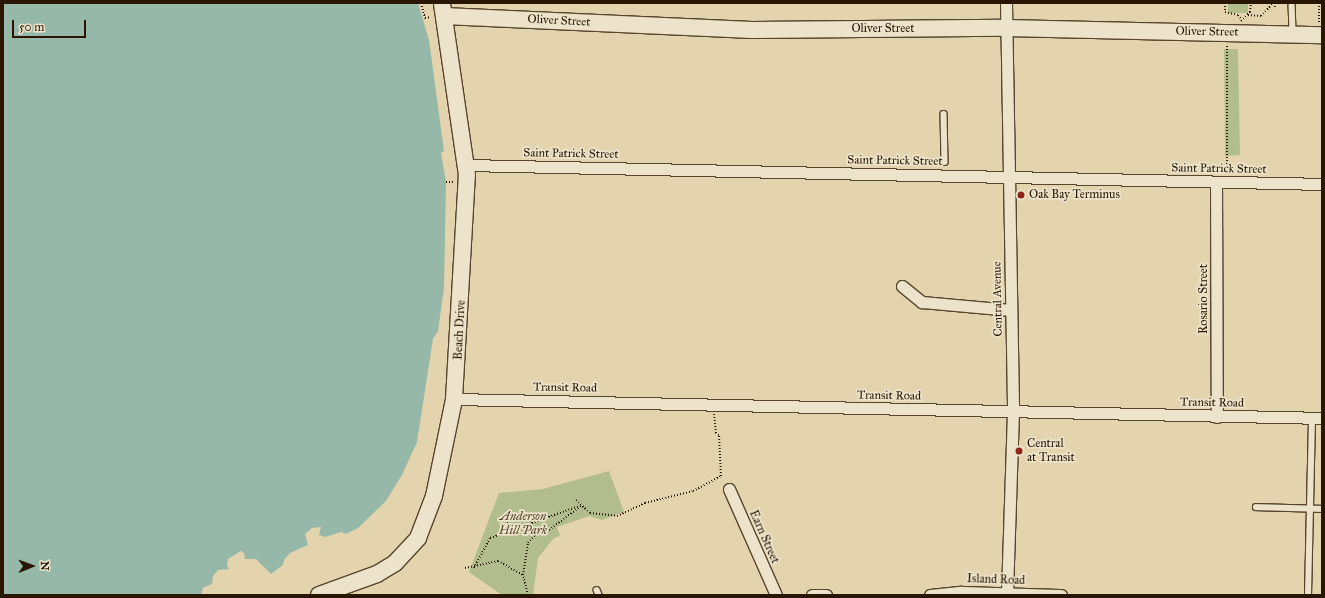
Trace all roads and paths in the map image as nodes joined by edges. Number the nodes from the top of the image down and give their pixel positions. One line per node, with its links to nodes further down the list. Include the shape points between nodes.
1 (421, 3): 11 (path)
2 (1006, 3): 12 (street, Central Avenue)
3 (1225, 3): 13 (path, via 1225,12 1238,15)
4 (1250, 3): 10 (path)
5 (1274, 3): 8 (path); 10 (path, via 1261,16)
6 (1292, 3): 14 (lane)
7 (1319, 3): 15 (path)
8 (1275, 7)
9 (443, 9): 12 (street, Oliver Street, via 752,30); 18 (street, Beach Drive)
10 (1248, 15): 13 (path)
11 (425, 18)
12 (1006, 28): 13 (street, Oliver Street); 19 (street, Central Avenue)
13 (1236, 28): 14 (street, Oliver Street); 22 (path)
14 (1293, 34): 15 (street, Oliver Street)
15 (1320, 35)
16 (944, 114): 17 (lane)
17 (945, 162)
18 (467, 165): 19 (street, Saint Patrick Street); 26 (street, Beach Drive)
19 (1009, 177): 22 (street, Saint Patrick Street); 25 (street, Central Avenue)
20 (446, 182): 21 (path)
21 (453, 182)
22 (1222, 182): 23 (street, Saint Patrick Street); 29 (street, Rosario Street)
23 (1322, 184)
24 (902, 286): 25 (street, via 922,302)
25 (1011, 310): 28 (street, Central Avenue)
26 (454, 400): 27 (street, Transit Road); 45 (street, Beach Drive, via 434,496 418,538 395,563 377,574)
27 (713, 405): 28 (street, Transit Road); 33 (path, via 716,433 719,435 721,476 693,491 644,503 617,516 590,513)
28 (1013, 412): 29 (street, Transit Road); 44 (street, Central Avenue)
29 (1217, 417): 30 (street, Transit Road)
30 (1317, 418): 35 (lane)
31 (729, 489): 47 (street, Earn Street)
32 (576, 500): 33 (path)
33 (580, 506): 39 (path); 40 (path, via 549,530)
34 (1256, 508): 35 (lane)
35 (1312, 509): 36 (lane); 52 (lane)
36 (1322, 509)
37 (507, 523): 38 (path)
38 (510, 525): 39 (path); 42 (path, via 505,533 490,538)
39 (526, 525): 40 (path)
40 (536, 535): 43 (path, via 528,543)
41 (465, 568): 42 (path)
42 (474, 568): 43 (path, via 487,562 498,561)
43 (523, 575): 46 (path)
44 (1007, 594): 50 (street, Island Road, via 961,592); 51 (street, Island Road)
45 (319, 595)
46 (528, 595)
47 (776, 595)
48 (812, 595): 49 (street)
49 (826, 595)
50 (930, 595)
51 (1061, 595)
52 (1308, 595)

